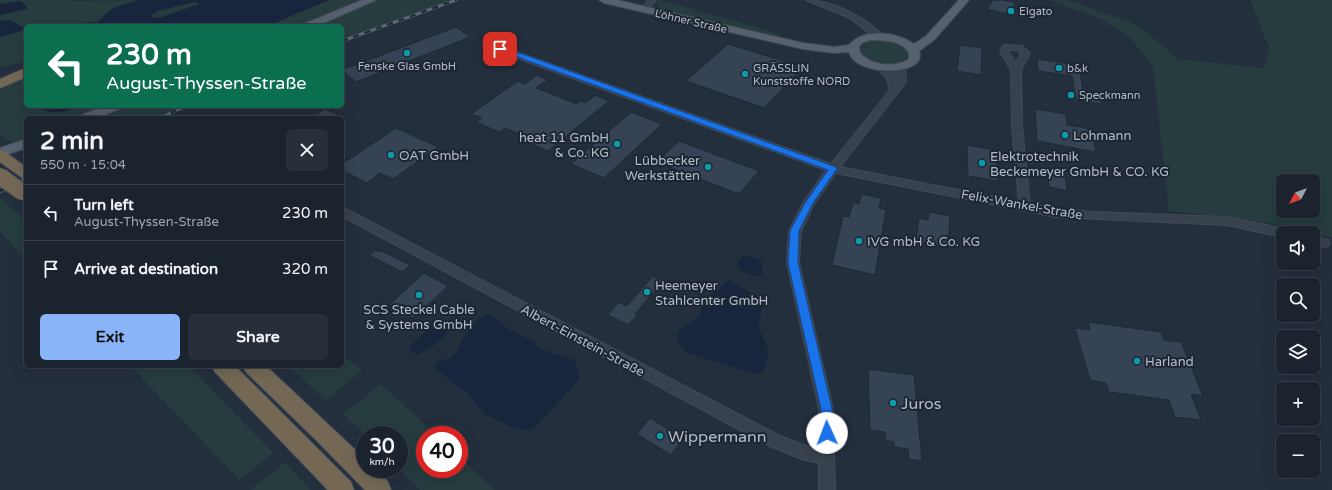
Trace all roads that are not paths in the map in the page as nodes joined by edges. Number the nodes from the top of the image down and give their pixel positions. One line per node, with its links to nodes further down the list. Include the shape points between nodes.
1 (371, 0): 8 (main road)
2 (604, 0): 6 (main road, Löhner Straße)
3 (652, 0): 6 (street)
4 (810, 0): 7 (street, via 853,16)
5 (964, 0): 9 (main road)
6 (644, 10): 13 (main road, Löhner Straße)
7 (860, 22): 10 (street); 11 (street)
8 (313, 24)
9 (940, 26): 12 (main road, via 917,38 908,41); 16 (main road, via 930,38)
10 (880, 37): 11 (main road); 12 (main road)
11 (863, 39): 15 (main road)
12 (898, 40): 16 (main road)
13 (777, 41): 15 (main road, Löhner Straße, via 832,50); 17 (main road, Löhner Straße, via 802,50)
14 (486, 44): 30 (street, Felix-Wankel-Straße)
15 (853, 47): 17 (main road)
16 (913, 50): 20 (main road, via 914,60)
17 (859, 59): 19 (main road, Löhner Straße)
18 (24, 66): 22 (highway)
19 (882, 67): 20 (main road, Löhner Straße); 25 (street, via 892,78)
20 (902, 67): 25 (street, via 901,82)
21 (1016, 70): 33 (street, via 1017,126)
22 (0, 72)
23 (24, 73): 24 (highway)
24 (0, 84)
25 (894, 90): 30 (street)
26 (110, 108): 27 (main road)
27 (91, 116)
28 (24, 145): 29 (main road)
29 (9, 162)
30 (833, 169): 33 (street, Felix-Wankel-Straße); 38 (street, via 809,203 795,231 793,263 826,409)
31 (0, 176): 32 (highway, bridge)
32 (24, 194)
33 (1025, 206): 35 (street, Felix-Wankel-Straße, via 1094,216 1227,221)
34 (344, 212): 38 (street, Albert-Einstein-Straße, via 775,441 802,452)
35 (1276, 231)
36 (224, 368): 39 (highway)
37 (255, 368): 40 (highway)
38 (828, 458): 41 (street)
39 (343, 490)
40 (380, 490)
41 (827, 490)

